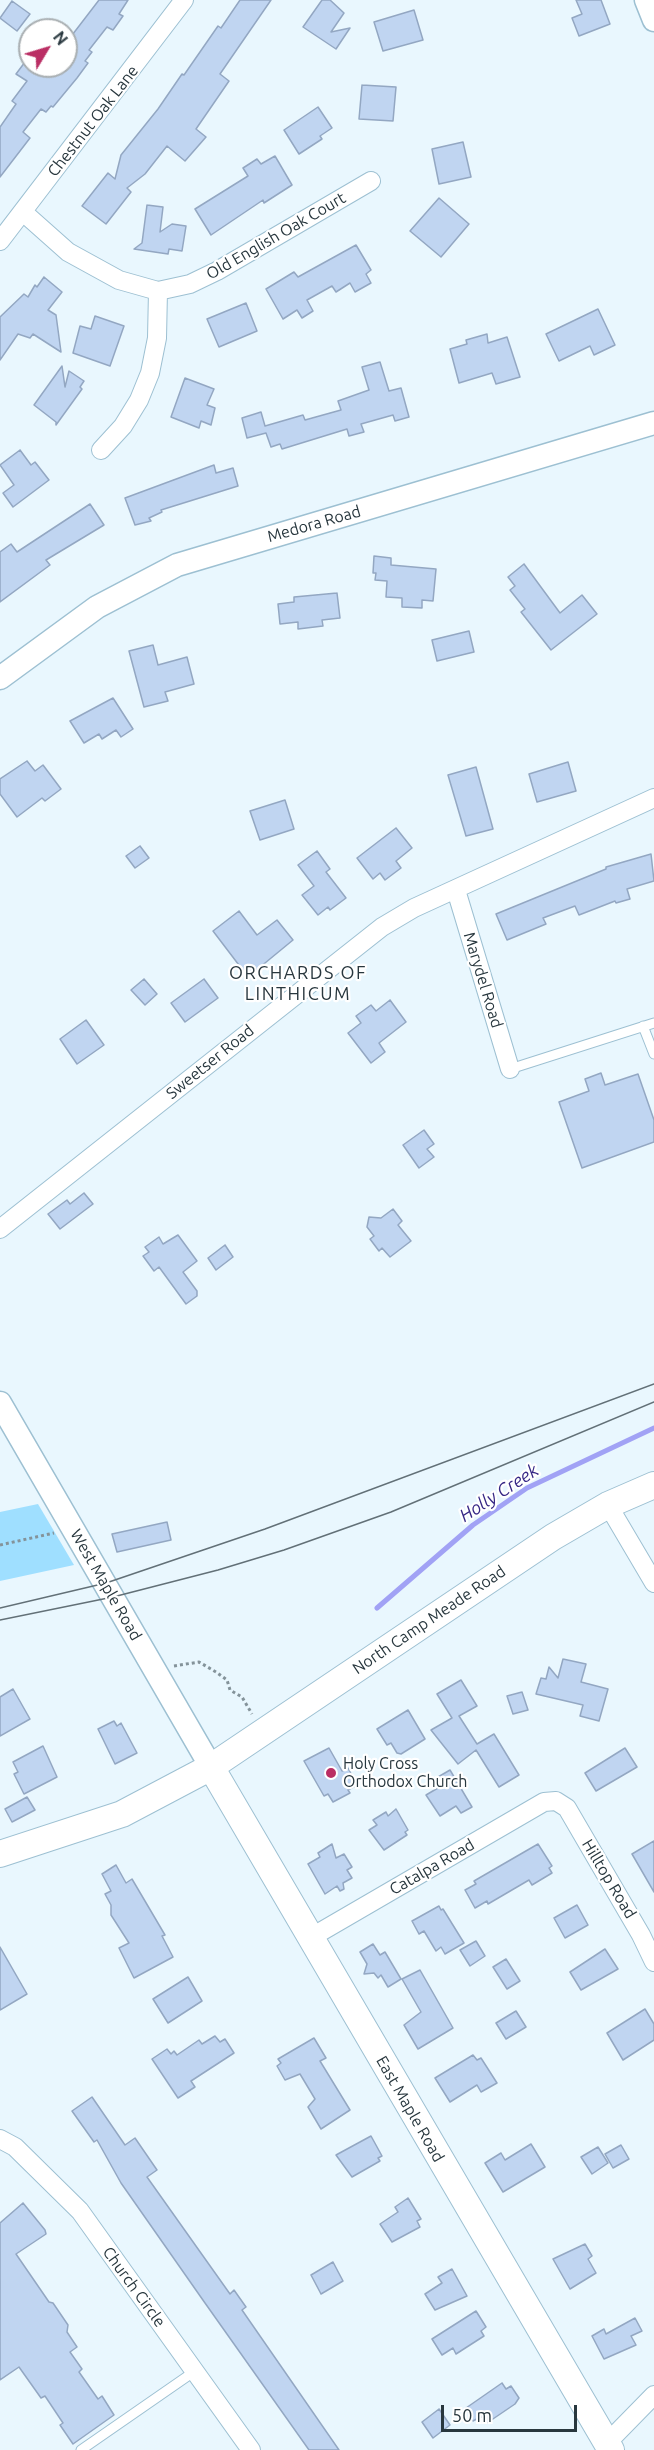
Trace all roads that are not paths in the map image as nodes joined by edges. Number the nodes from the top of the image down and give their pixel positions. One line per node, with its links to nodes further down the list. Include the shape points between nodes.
1 (184, 0): 5 (street, Chestnut Oak Lane)
2 (646, 0): 3 (street)
3 (654, 20)
4 (371, 181): 7 (street, Old English Oak Court, via 217,271 190,284)
5 (23, 212): 6 (street, Chestnut Oak Lane); 7 (street, Old English Oak Court, via 68,252 119,280)
6 (0, 241)
7 (158, 291): 9 (street, via 157,338 150,373 123,426)
8 (654, 423): 10 (street, Medora Road, via 177,565 97,607)
9 (101, 450)
10 (0, 678)
11 (654, 798): 12 (street, Sweetser Road)
12 (456, 890): 16 (street, Marydel Road); 17 (street, Sweetser Road, via 382,927)
13 (654, 1023): 14 (lane)
14 (643, 1026): 15 (lane); 16 (lane)
15 (654, 1054)
16 (510, 1069)
17 (0, 1228)
18 (0, 1403): 22 (street, West Maple Road)
19 (654, 1485): 20 (main road, North Camp Meade Road)
20 (608, 1505): 21 (street); 22 (main road, North Camp Meade Road)
21 (654, 1583)
22 (211, 1767): 24 (main road, North Camp Meade Road, via 122,1814); 26 (main road, East Maple Road)
23 (556, 1801): 25 (street, Hilltop Road, via 567,1808); 26 (street, Catalpa Road, via 544,1803)
24 (0, 1854)
25 (648, 1931): 27 (street, Hilltop Road)
26 (310, 1938): 31 (main road, East Maple Road)
27 (654, 1962)
28 (0, 2139): 29 (street, Church Circle, via 15,2147 80,2211)
29 (195, 2371): 32 (lane); 33 (street, Church Circle)
30 (654, 2395): 31 (street)
31 (608, 2447)
32 (81, 2450)
33 (251, 2450)

